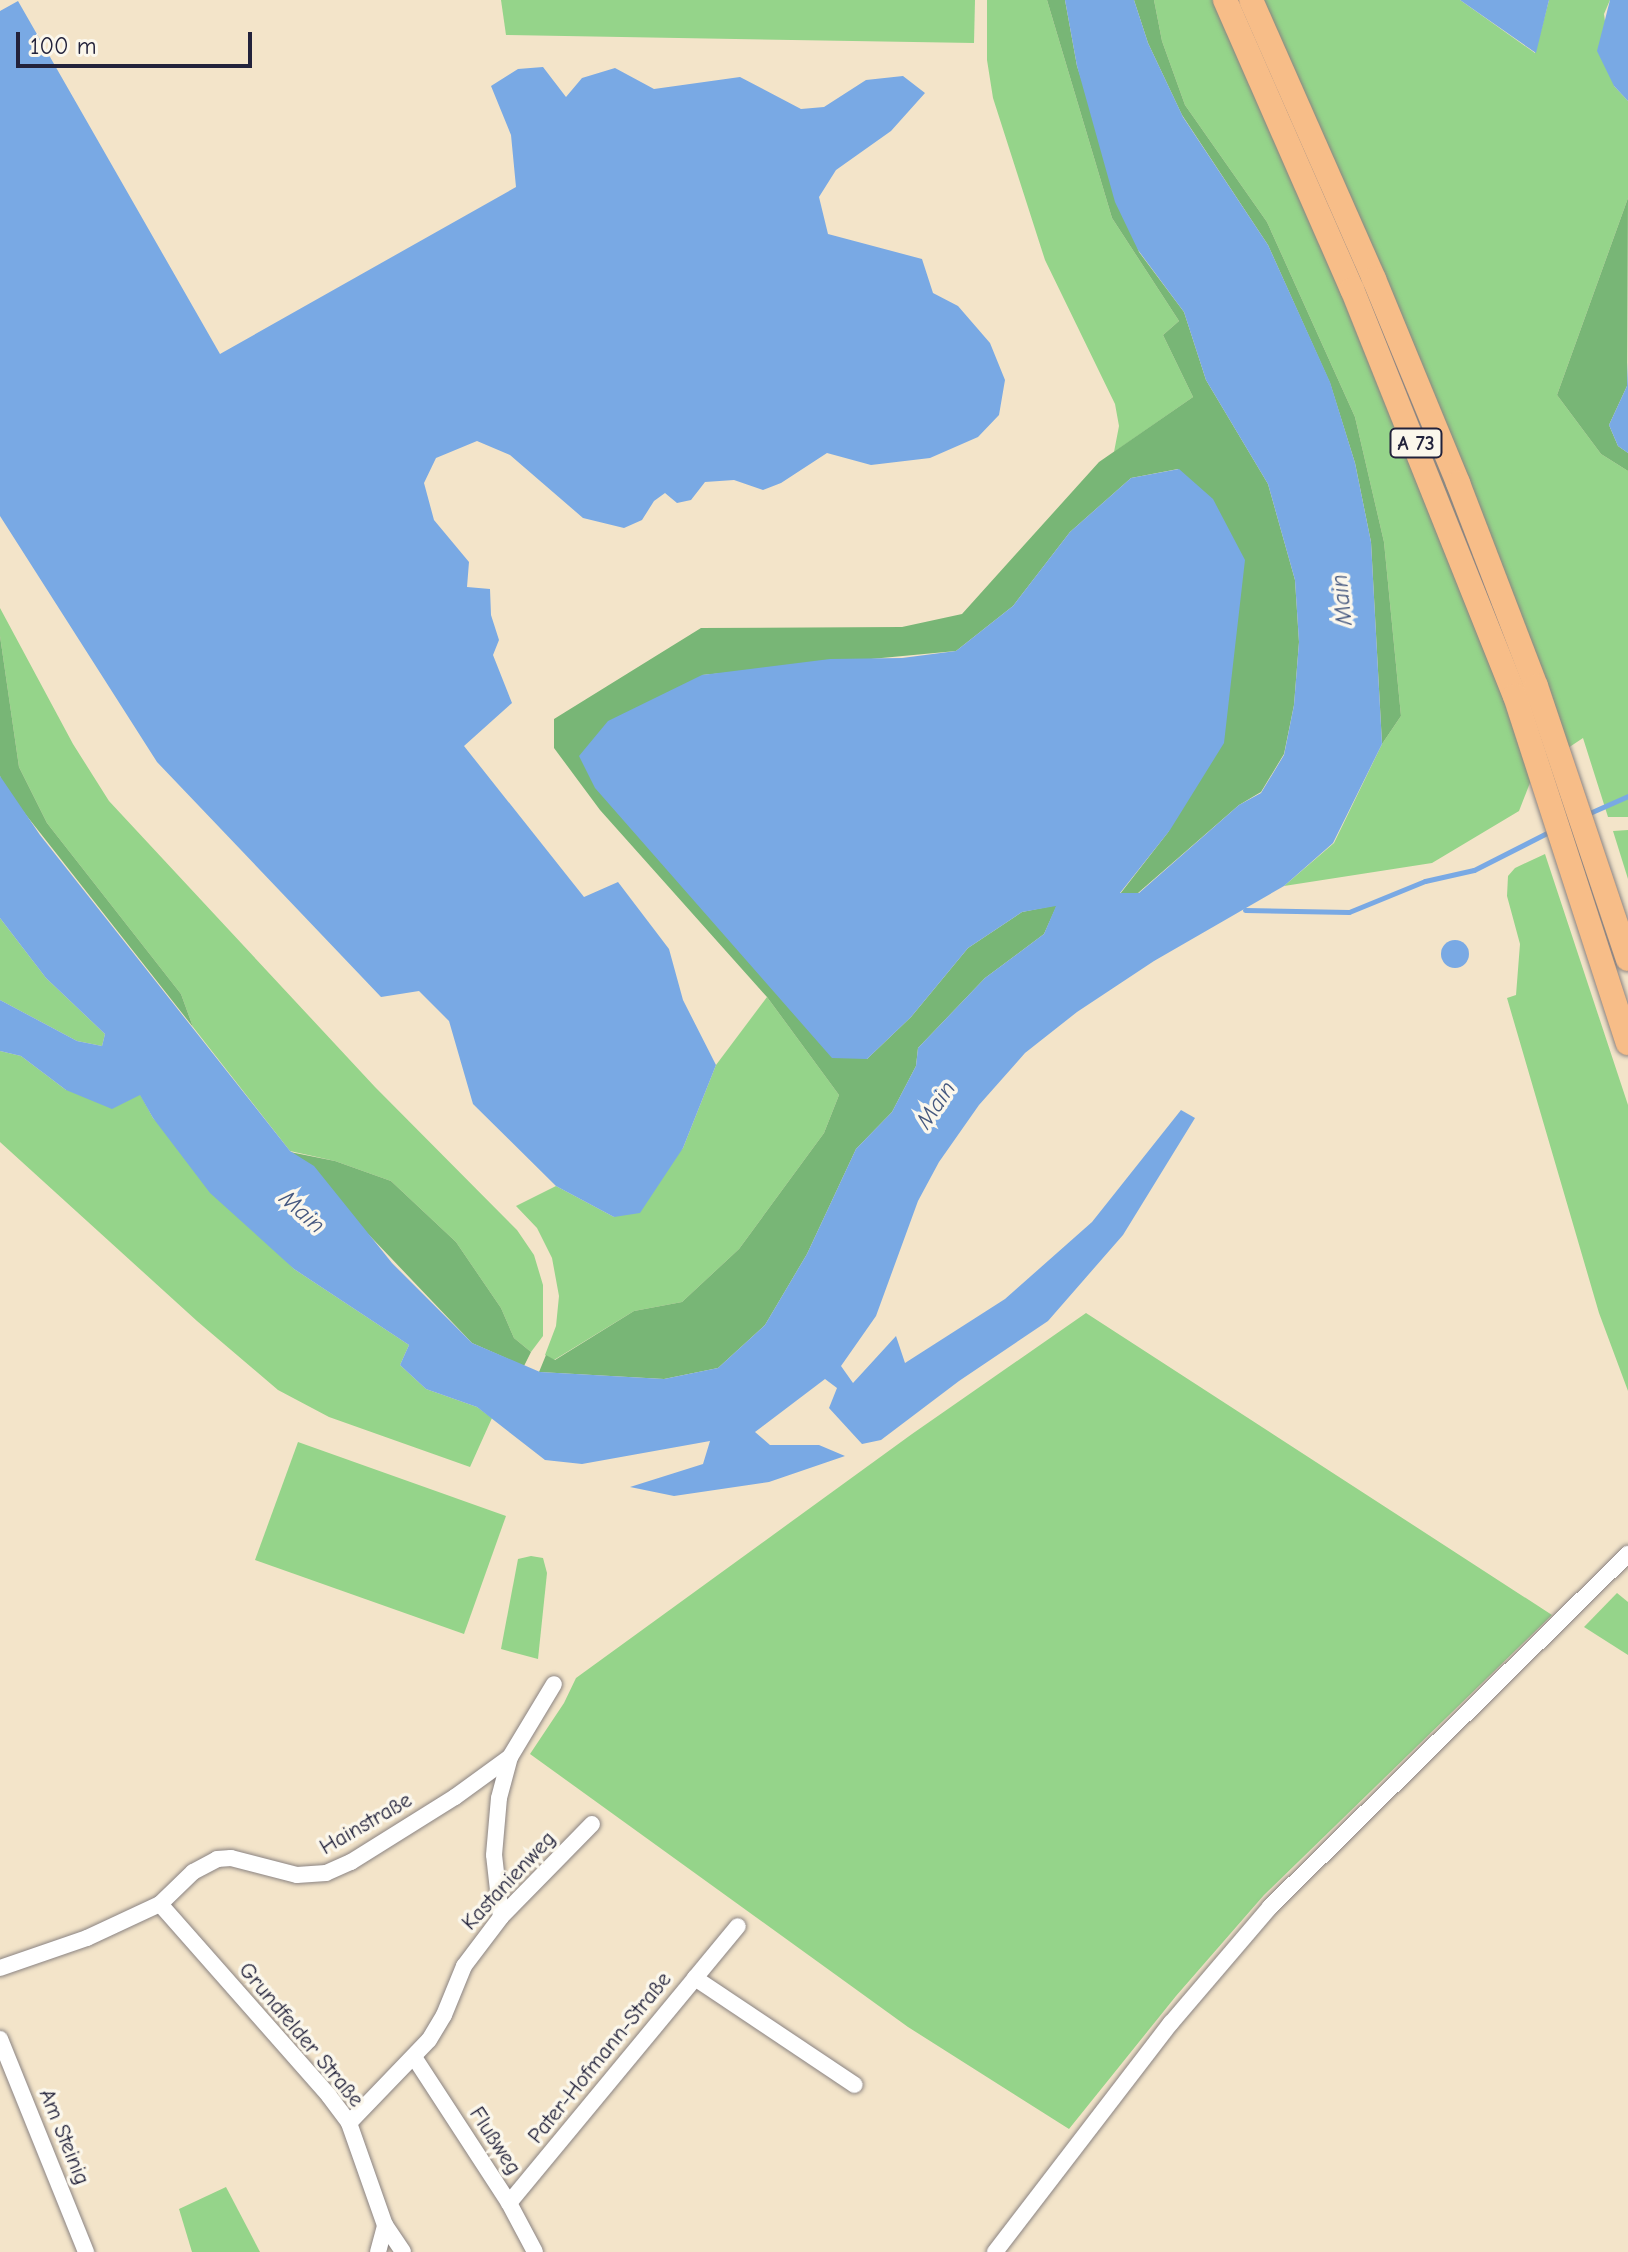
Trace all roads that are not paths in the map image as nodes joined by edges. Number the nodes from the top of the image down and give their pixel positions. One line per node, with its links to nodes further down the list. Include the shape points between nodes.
1 (1225, 0): 4 (highway, A 73, via 1352,289 1515,696)
2 (1251, 0): 3 (highway, A 73, via 1452,468 1536,686)
3 (1628, 959)
4 (1628, 1043)
5 (1628, 1554): 24 (street, via 1270,1907 1171,2023)
6 (554, 1684): 7 (street, Hainstraße)
7 (510, 1757): 9 (street, Hainstraße, via 455,1797 326,1873 297,1875 217,1859 193,1872); 10 (street, via 499,1798 494,1855)
8 (592, 1824): 10 (street, Kastanienweg)
9 (160, 1904): 12 (street, Hainstraße, via 87,1938); 17 (street, Grundfelder Straße)
10 (501, 1917): 15 (street, Kastanienweg, via 464,1966 440,2022)
11 (738, 1926): 13 (street)
12 (0, 1968)
13 (695, 1978): 16 (street, Pater-Hofmann-Straße); 18 (street, Pater-Hofmann-Straße)
14 (0, 2039): 20 (street, Am Steinig)
15 (414, 2057): 17 (street, Kastanienweg); 18 (street, Flußweg)
16 (855, 2085)
17 (349, 2123): 19 (street, Grundfelder Straße)
18 (509, 2203): 23 (street, Flußweg)
19 (385, 2225): 21 (street); 22 (street, Grundfelder Straße)
20 (86, 2252)
21 (378, 2252)
22 (403, 2252)
23 (535, 2252)
24 (995, 2252)

